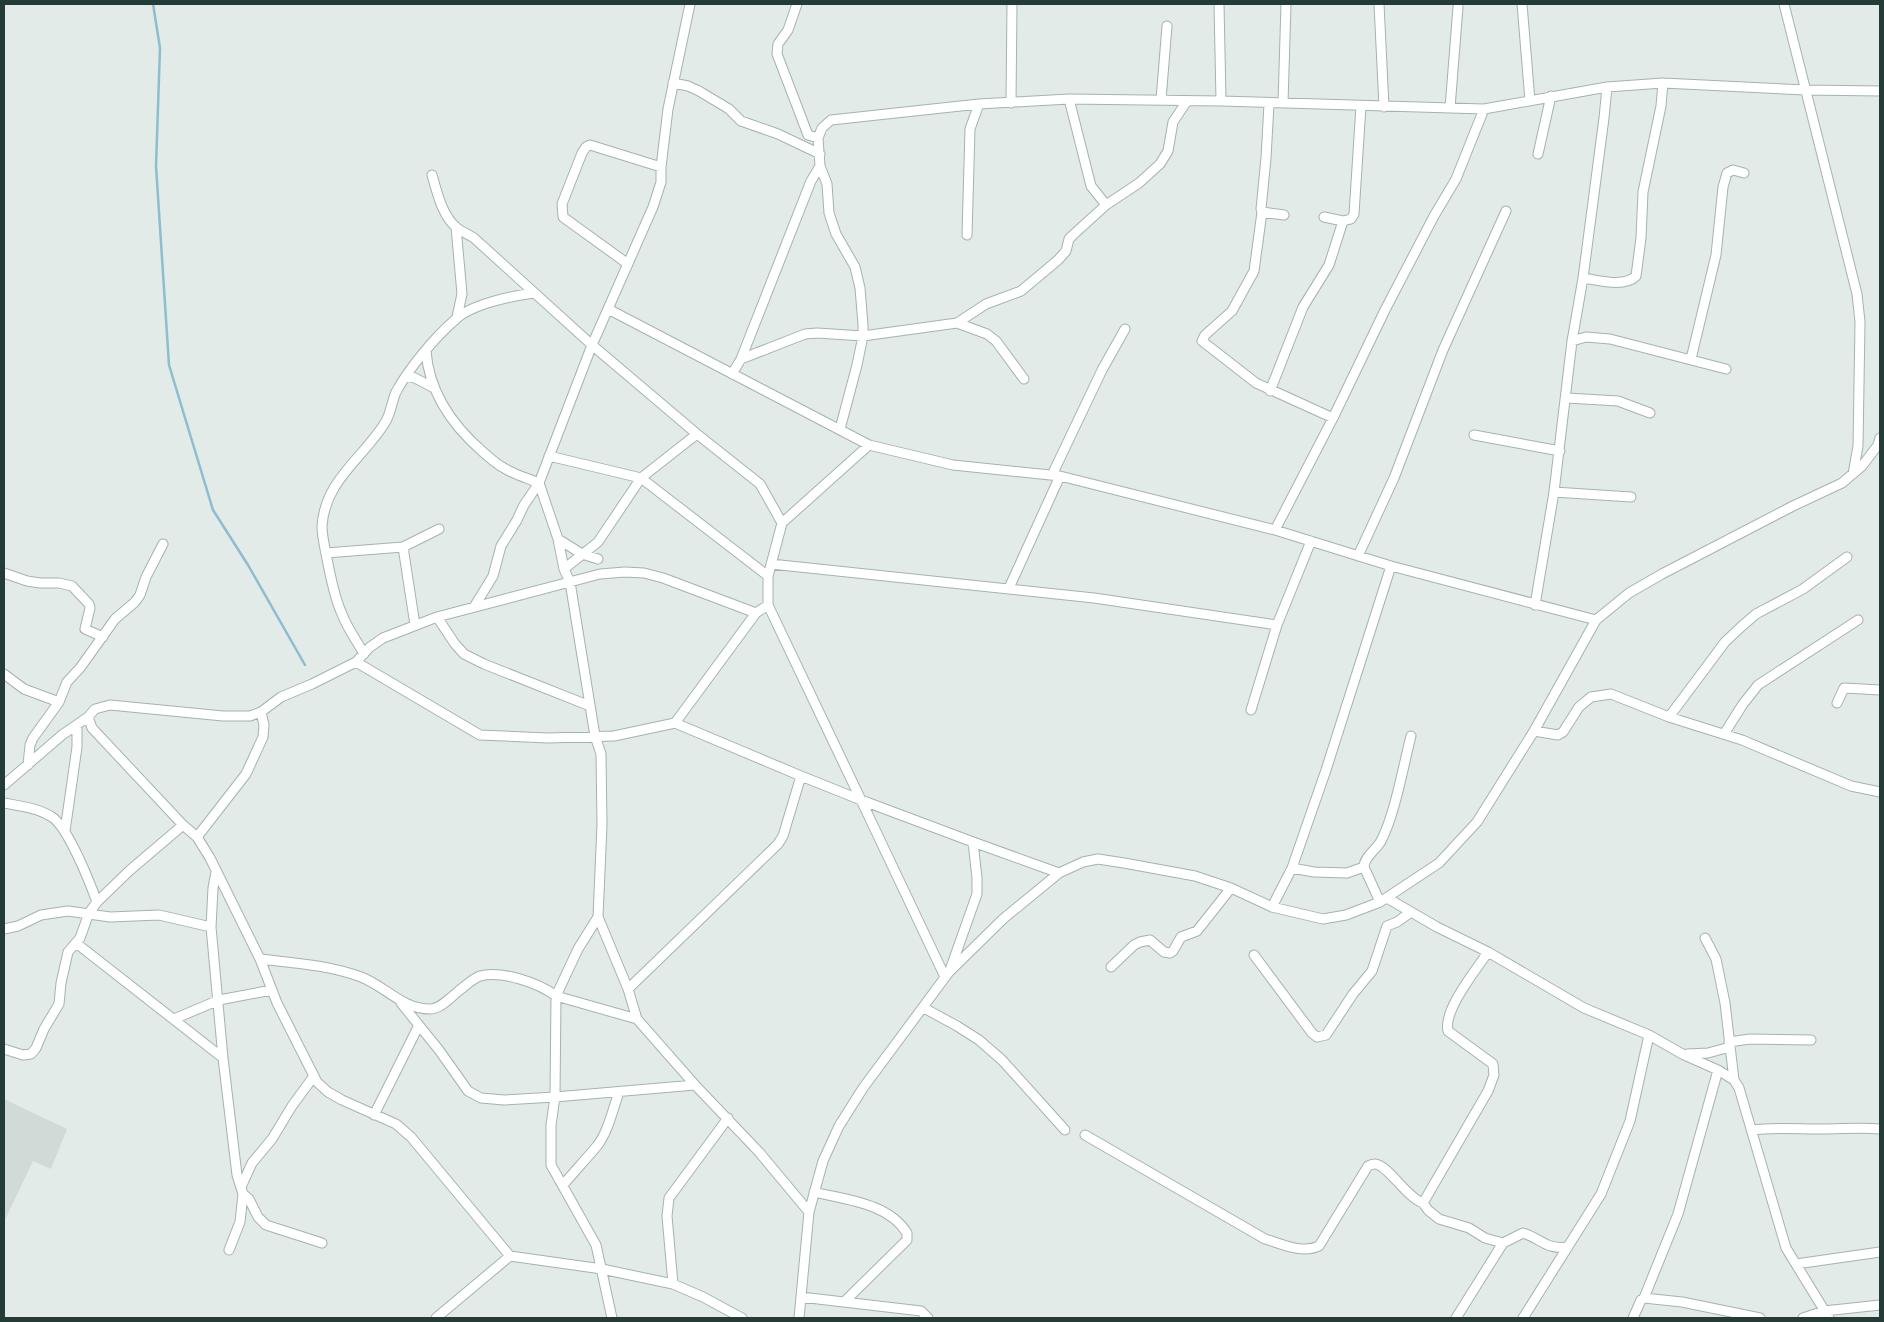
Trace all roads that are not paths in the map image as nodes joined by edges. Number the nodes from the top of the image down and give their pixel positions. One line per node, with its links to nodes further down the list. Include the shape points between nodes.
1 (690, 4): 12 (street)
2 (797, 4): 30 (street, via 788,30 778,44 777,54 808,135)
3 (1012, 4): 22 (street)
4 (1219, 4): 20 (street)
5 (1286, 4): 23 (street)
6 (1379, 4): 27 (street)
7 (1522, 4): 21 (street)
8 (1784, 4): 14 (street)
9 (1458, 7): 28 (street)
10 (1167, 26): 18 (street)
11 (1663, 83): 13 (street); 14 (street); 46 (street, via 1644,192 1636,276 1624,282)
12 (673, 84): 31 (street, via 699,91 729,109 741,121); 34 (street)
13 (1607, 87): 16 (street); 46 (street)
14 (1805, 90): 15 (street); 74 (street, via 1858,294 1858,446)
15 (1880, 91)
16 (1551, 96): 21 (street); 32 (street)
17 (1069, 99): 18 (street); 22 (street); 37 (street, via 1091,186)
18 (1161, 100): 19 (street)
19 (1187, 101): 20 (street); 37 (street, via 1173,122 1168,151 1160,164)
20 (1221, 101): 25 (street)
21 (1530, 101): 29 (street)
22 (1011, 103): 24 (street)
23 (1283, 103): 25 (street); 26 (street)
24 (979, 104): 30 (street, via 831,120 822,128); 44 (street, via 970,129)
25 (1269, 104): 39 (street)
26 (1361, 106): 27 (street); 42 (street, via 1354,214 1352,219)
27 (1384, 107): 28 (street)
28 (1450, 108): 29 (street)
29 (1484, 109): 66 (street, via 1456,179 1385,310)
30 (818, 138): 31 (street)
31 (820, 154): 33 (street)
32 (1538, 154)
33 (820, 166): 52 (street, via 827,184 829,213 836,234 855,267 860,288); 56 (street, via 799,210)
34 (661, 167): 45 (street, via 661,182 653,207); 45 (street, via 590,145 582,153 562,204 563,217)
35 (1744, 173): 57 (street, via 1727,172 1716,255)
36 (432, 175): 43 (street, via 439,199)
37 (1106, 205): 50 (street, via 1074,234 1066,251 1039,278 1021,291 986,304)
38 (1506, 211): 90 (street, via 1443,350 1394,478)
39 (1262, 212): 40 (street); 63 (street, via 1254,271 1232,311 1202,341)
40 (1284, 215)
41 (1324, 217): 42 (street)
42 (1343, 221): 63 (street, via 1329,265 1303,307)
43 (456, 227): 47 (street, via 474,238); 49 (street, via 462,294)
44 (967, 235)
45 (628, 264): 48 (street)
46 (1583, 278): 53 (street)
47 (534, 293): 49 (street, via 491,302); 54 (street)
48 (608, 309): 54 (street); 59 (street)
49 (457, 317): 55 (street)
50 (956, 323): 52 (street); 61 (street, via 987,334 996,341)
51 (1125, 328): 75 (street, via 1102,370)
52 (863, 336): 56 (street, via 805,334); 67 (street)
53 (1572, 341): 57 (street, via 1586,337 1610,339); 64 (street)
54 (592, 345): 68 (street); 73 (street)
55 (426, 351): 60 (street); 62 (street)
56 (741, 359): 59 (street)
57 (1691, 359): 58 (street)
58 (1726, 369)
59 (732, 374): 67 (street)
60 (406, 376): 62 (street); 88 (street, via 395,394 386,420 333,490 322,525)
61 (1024, 378)
62 (434, 388): 77 (street, via 468,439 502,468)
63 (1270, 391): 66 (street)
64 (1566, 398): 65 (street, via 1618,401); 72 (street)
65 (1650, 413)
66 (1333, 418): 82 (street)
67 (840, 428): 71 (street)
68 (697, 434): 76 (street); 80 (street, via 760,484)
69 (1474, 435): 72 (street)
70 (1880, 438): 74 (street)
71 (869, 445): 75 (street, via 953,465); 80 (street)
72 (1560, 450): 78 (street)
73 (549, 456): 76 (street); 77 (street)
74 (1854, 474): 106 (street, via 1629,593)
75 (1056, 476): 82 (street); 100 (street)
76 (641, 478): 84 (street); 98 (street)
77 (539, 482): 83 (street); 103 (street, via 501,546 493,576)
78 (1554, 492): 79 (street); 102 (street)
79 (1631, 496)
80 (782, 523): 93 (street)
81 (439, 529): 87 (street)
82 (1275, 530): 85 (street)
83 (558, 539): 89 (street); 95 (street)
84 (598, 542): 89 (street); 92 (street)
85 (1311, 542): 90 (street); 109 (street)
86 (163, 544): 110 (street, via 140,595 115,619)
87 (403, 547): 88 (street); 108 (street)
88 (326, 552): 111 (street, via 342,616)
89 (582, 554): 92 (street); 95 (street)
90 (1358, 556): 94 (street)
91 (1847, 557): 121 (street, via 1803,589 1756,614 1742,626 1725,642)
92 (598, 559): 97 (street)
93 (771, 564): 98 (street); 100 (street)
94 (1390, 566): 102 (street); 139 (street)
95 (564, 569): 99 (street)
96 (4, 573): 110 (street, via 27,581 72,586 89,604 85,629)
97 (600, 574): 99 (street); 104 (street, via 644,573)
98 (768, 576): 101 (street)
99 (570, 582): 103 (street); 117 (street)
100 (1009, 588): 109 (street)
101 (768, 605): 104 (street); 132 (street)
102 (1535, 605): 106 (street)
103 (474, 607): 105 (street)
104 (756, 613): 122 (street)
105 (437, 617): 108 (street); 117 (street, via 464,654)
106 (1596, 620): 124 (street)
107 (1858, 620): 125 (street, via 1758,685)
108 (415, 625): 111 (street, via 383,638)
109 (1277, 625): 118 (street)
110 (103, 637): 115 (street, via 67,682)
111 (364, 654): 112 (street)
112 (356, 662): 119 (street, via 281,697); 126 (street, via 480,735)
113 (4, 674): 115 (street, via 24,689)
114 (1880, 690): 116 (street, via 1844,688)
115 (59, 702): 128 (street, via 33,738)
116 (1837, 703)
117 (590, 706): 126 (street)
118 (1251, 710)
119 (261, 712): 120 (street, via 250,716 223,716 110,705 95,709); 136 (street, via 263,737 246,774)
120 (88, 717): 123 (street); 134 (street, via 92,728)
121 (1670, 717): 124 (street, via 1611,694 1601,694 1591,697 1579,707 1558,735); 125 (street)
122 (675, 723): 126 (street, via 627,734); 129 (street)
123 (77, 725): 128 (street); 135 (street)
124 (1534, 731): 143 (street, via 1477,822 1458,844 1439,863)
125 (1724, 734): 131 (street, via 1851,786)
126 (595, 736): 148 (street, via 601,754)
127 (1411, 736): 138 (street, via 1382,840)
128 (28, 766): 130 (street)
129 (801, 776): 132 (street); 158 (street, via 778,844)
130 (4, 785)
131 (1880, 792)
132 (861, 800): 137 (street); 157 (street)
133 (4, 803): 135 (street, via 42,812 59,822)
134 (183, 825): 136 (street); 144 (street)
135 (65, 832): 144 (street)
136 (197, 837): 140 (street)
137 (974, 842): 141 (street); 157 (street, via 977,894)
138 (1364, 867): 139 (street, via 1347,873); 143 (street)
139 (1292, 868): 145 (street)
140 (216, 872): 149 (street); 155 (street)
141 (1059, 872): 142 (street, via 1098,859 1195,876); 157 (street, via 1003,919)
142 (1231, 888): 145 (street); 156 (street, via 1197,931 1181,936 1172,951 1164,952 1150,940 1140,942)
143 (1383, 900): 145 (street, via 1346,915 1323,919); 146 (street)
144 (97, 902): 147 (street)
145 (1272, 907)
146 (1411, 912): 153 (street); 154 (street, via 1387,926 1372,971 1326,1036 1317,1037 1312,1033)
147 (89, 913): 149 (street, via 110,917 160,915); 150 (street, via 54,912); 152 (street)
148 (598, 917): 158 (street); 160 (street, via 578,949)
149 (211, 927): 161 (street)
150 (4, 929)
151 (1705, 938): 169 (street, via 1716,959)
152 (76, 943): 164 (street); 170 (street, via 68,952 58,1004 36,1048 31,1054 23,1055)
153 (1488, 952): 167 (street, via 1584,1008); 188 (street, via 1453,1006 1447,1024 1448,1031 1493,1064 1494,1075 1488,1091)
154 (1254, 955)
155 (260, 959): 159 (street); 162 (street, via 327,967 363,978)
156 (1112, 967)
157 (947, 975): 163 (street)
158 (628, 989): 165 (street)
159 (272, 990): 161 (street); 174 (street)
160 (556, 996): 162 (street, via 546,988 499,975 480,976 432,1009 417,1008); 165 (street); 178 (street)
161 (218, 1000): 164 (street); 172 (street)
162 (400, 1000): 166 (street)
163 (924, 1008): 182 (street, via 979,1040 1002,1060); 187 (street, via 863,1088 839,1126 823,1161)
164 (174, 1019): 172 (street)
165 (637, 1019): 176 (street)
166 (419, 1025): 178 (street, via 468,1090 481,1098); 179 (street)
167 (1649, 1035): 171 (street); 192 (street, via 1630,1122 1601,1194)
168 (1811, 1040): 169 (street, via 1750,1039)
169 (1730, 1044): 171 (street, via 1708,1053); 175 (street)
170 (4, 1049)
171 (1684, 1055): 173 (street)
172 (223, 1058): 186 (street, via 237,1175)
173 (1718, 1070): 175 (street); 200 (street, via 1678,1214)
174 (314, 1076): 179 (street, via 328,1092); 186 (street, via 252,1163)
175 (1734, 1080): 183 (street)
176 (695, 1085): 177 (street); 180 (street)
177 (619, 1092): 178 (street); 185 (street, via 598,1145)
178 (554, 1097): 185 (street, via 551,1164)
179 (374, 1115): 195 (street, via 396,1124 411,1137)
180 (728, 1118): 189 (street); 198 (street, via 669,1198 667,1216)
181 (1880, 1129): 183 (street)
182 (1065, 1130)
183 (1752, 1130): 196 (street, via 1786,1248)
184 (1085, 1136): 188 (street, via 1264,1239 1293,1247 1310,1250 1319,1246 1368,1166 1384,1167 1394,1180)
185 (563, 1185): 197 (street, via 596,1245)
186 (242, 1191): 190 (street, via 266,1225); 193 (street, via 240,1222)
187 (814, 1192): 189 (street); 201 (street, via 879,1209 893,1217 907,1233 907,1240)
188 (1423, 1203): 191 (street, via 1439,1219)
189 (809, 1212): 199 (street)
190 (322, 1243)
191 (1502, 1243): 192 (street, via 1523,1234 1533,1236 1545,1245); 209 (street)
192 (1568, 1247): 210 (street)
193 (229, 1250)
194 (1880, 1252): 196 (street)
195 (510, 1256): 197 (street); 204 (street)
196 (1796, 1264): 203 (street)
197 (602, 1269): 198 (street); 205 (street)
198 (673, 1284): 206 (street)
199 (801, 1297): 201 (street); 207 (street)
200 (1644, 1298): 211 (street); 212 (street, via 1682,1302)
201 (844, 1302): 208 (street, via 921,1312)
202 (1880, 1305): 203 (street)
203 (1826, 1315): 213 (street)
204 (436, 1318)
205 (612, 1318)
206 (742, 1318)
207 (799, 1318)
208 (928, 1318)
209 (1456, 1318)
210 (1523, 1318)
211 (1633, 1318)
212 (1760, 1318)
213 (1803, 1318)

